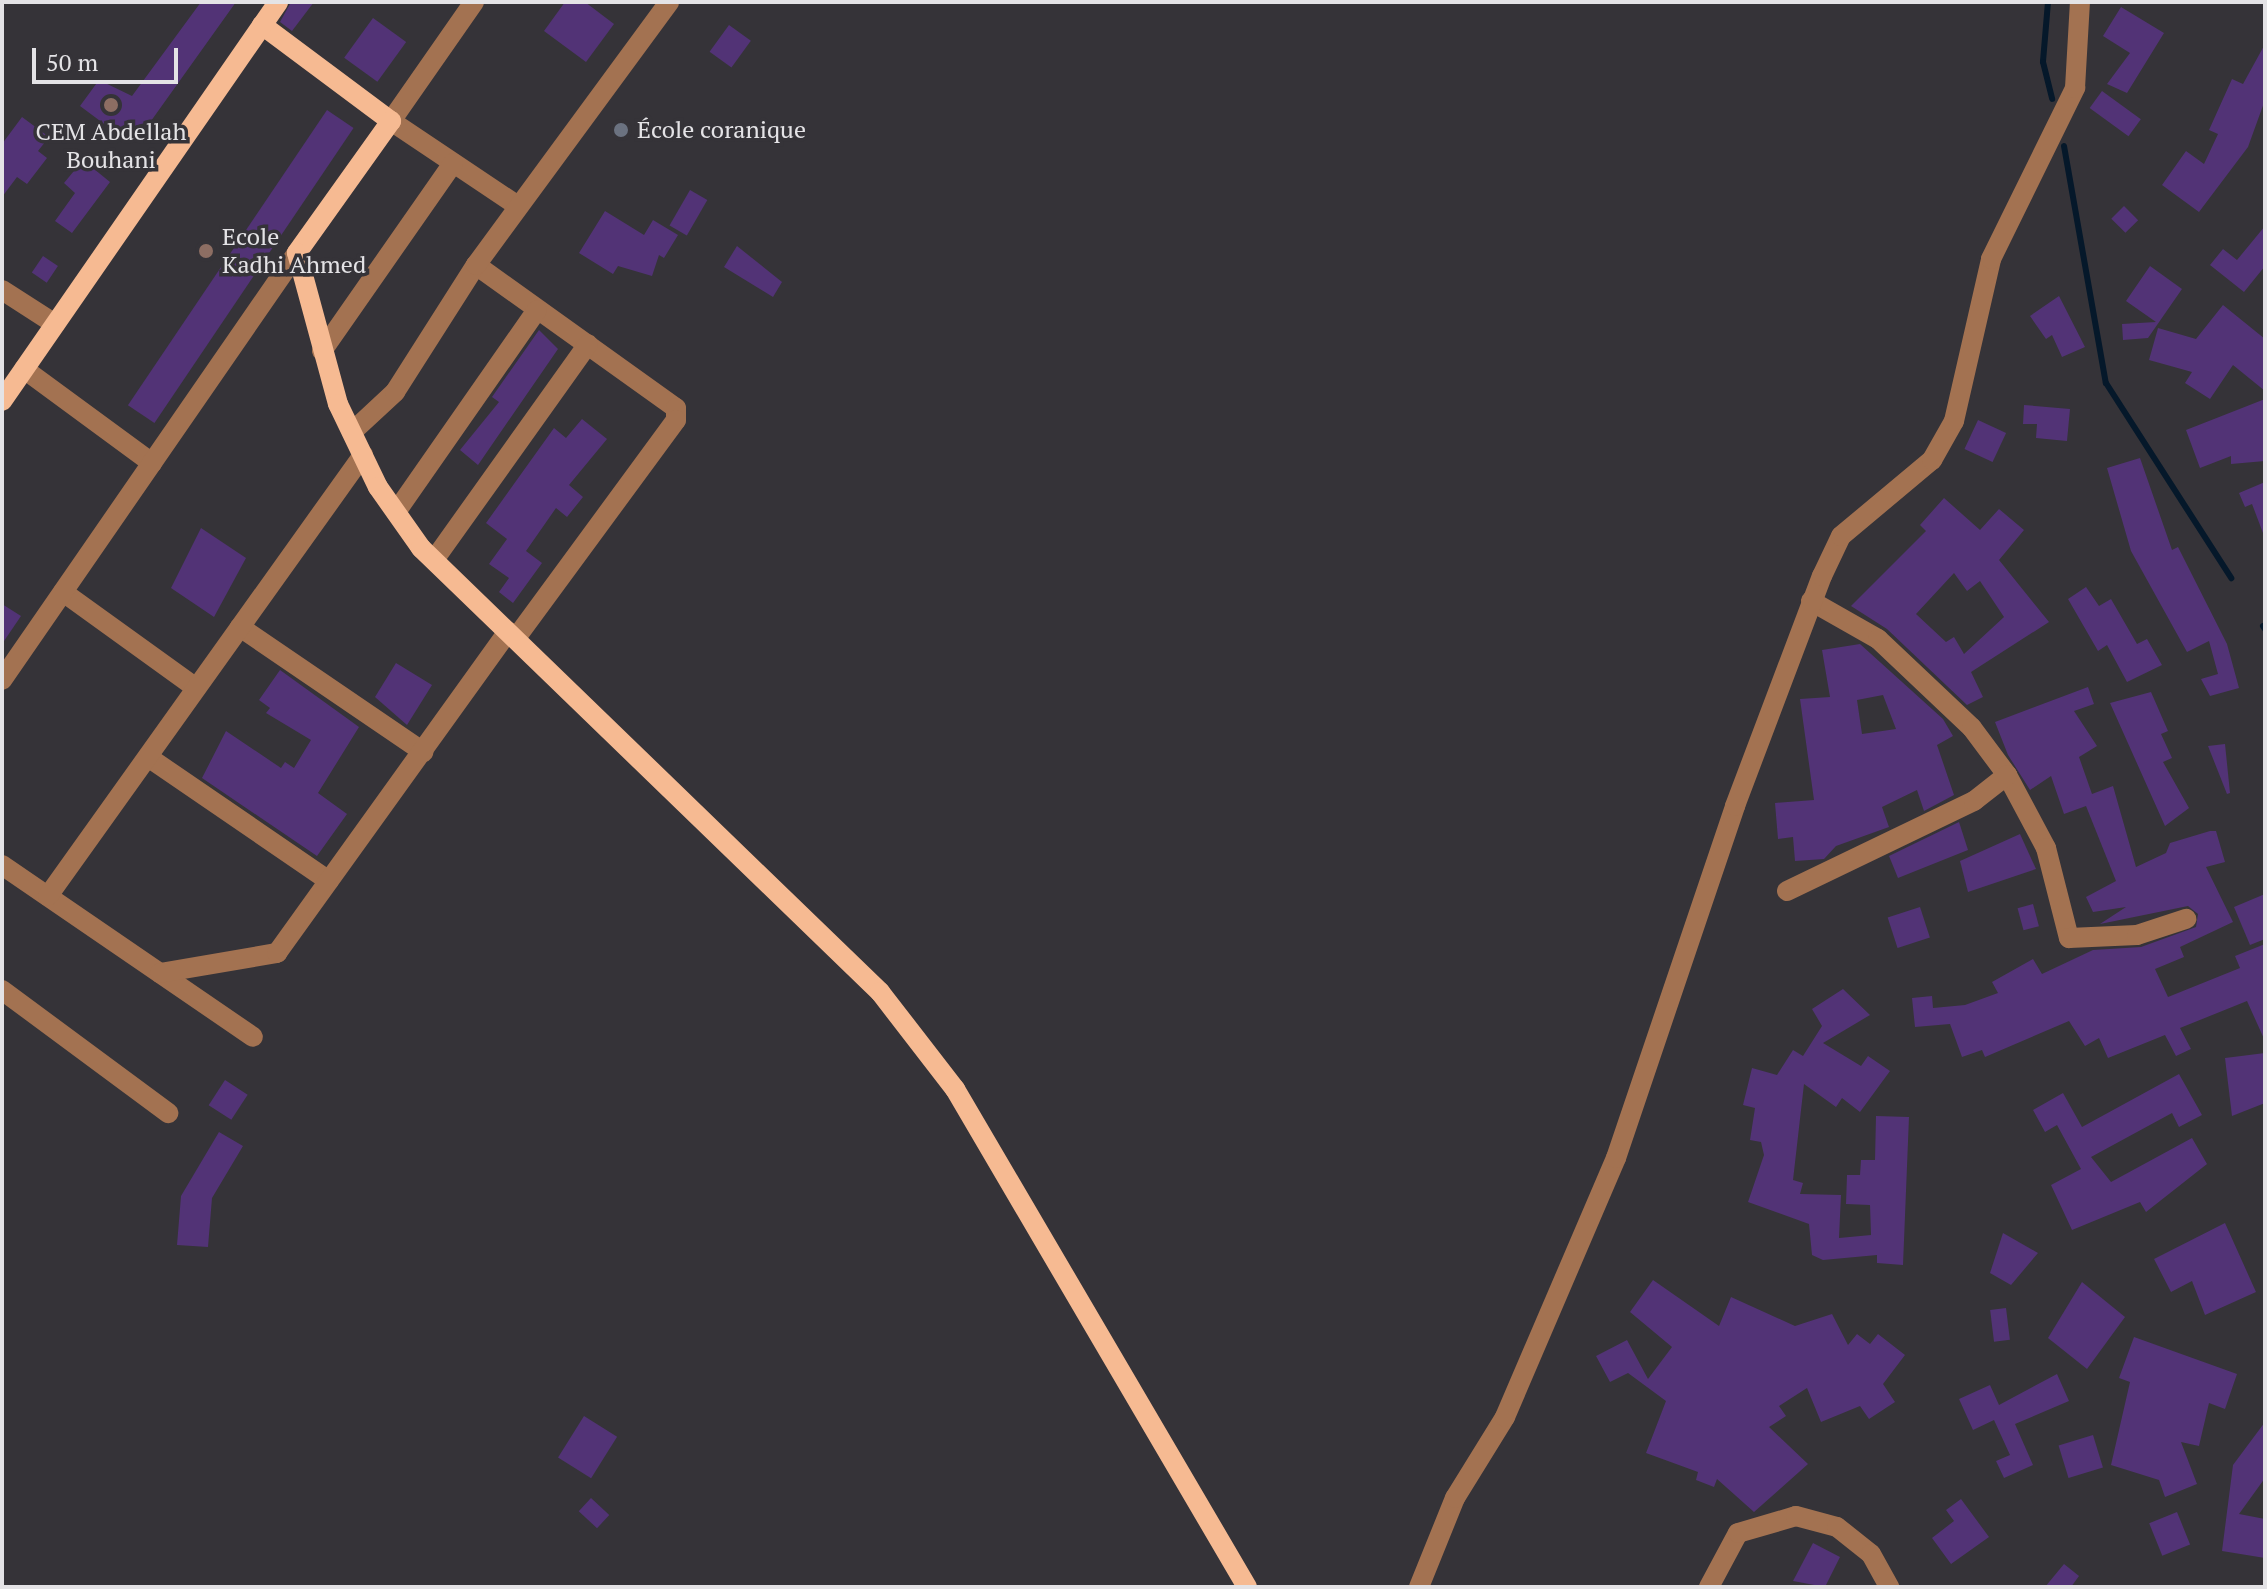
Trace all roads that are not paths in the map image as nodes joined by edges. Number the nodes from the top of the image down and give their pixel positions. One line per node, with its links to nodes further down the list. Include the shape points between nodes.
1 (278, 2): 5 (main road)
2 (474, 2): 6 (street)
3 (669, 2): 8 (street)
4 (2080, 2): 24 (street, via 2075,88 1991,259 1954,421 1932,460 1841,536)
5 (262, 25): 6 (main road); 13 (main road)
6 (391, 121): 7 (street); 9 (main road)
7 (453, 163): 8 (street); 15 (street)
8 (518, 206): 10 (street)
9 (297, 253): 15 (main road); 20 (street)
10 (476, 265): 12 (street); 18 (street, via 395,392)
11 (2, 290): 13 (street)
12 (537, 310): 14 (street); 21 (street)
13 (55, 324): 16 (main road)
14 (588, 344): 22 (street); 26 (street, via 667,398 676,420)
15 (322, 351): 18 (main road)
16 (24, 369): 17 (main road); 20 (street)
17 (2, 401)
18 (352, 432): 19 (main road)
19 (363, 455): 21 (main road); 25 (street)
20 (152, 463): 23 (street)
21 (396, 512): 22 (main road)
22 (434, 560): 26 (main road)
23 (63, 592): 27 (street); 28 (street)
24 (1811, 601): 31 (street, via 1878,639 1972,728); 42 (street, via 1631,1119 1505,1417 1455,1498)
25 (240, 627): 28 (street); 29 (street)
26 (512, 635): 29 (street); 41 (main road, via 880,992 955,1089)
27 (2, 680)
28 (196, 688): 30 (street)
29 (423, 752): 33 (street)
30 (148, 757): 33 (street); 35 (street)
31 (2007, 775): 34 (street, via 1974,801); 36 (street, via 2046,848 2069,938 2137,935)
32 (2, 865): 35 (street)
33 (329, 881): 37 (street, via 277,953)
34 (1787, 891)
35 (48, 896): 37 (street)
36 (2186, 919)
37 (160, 973): 39 (street)
38 (2, 990): 40 (street)
39 (253, 1037)
40 (168, 1113)
41 (1247, 1587)
42 (1419, 1587)
43 (1709, 1587): 44 (street, via 1738,1533 1796,1516 1837,1527 1871,1554)
44 (1889, 1587)

